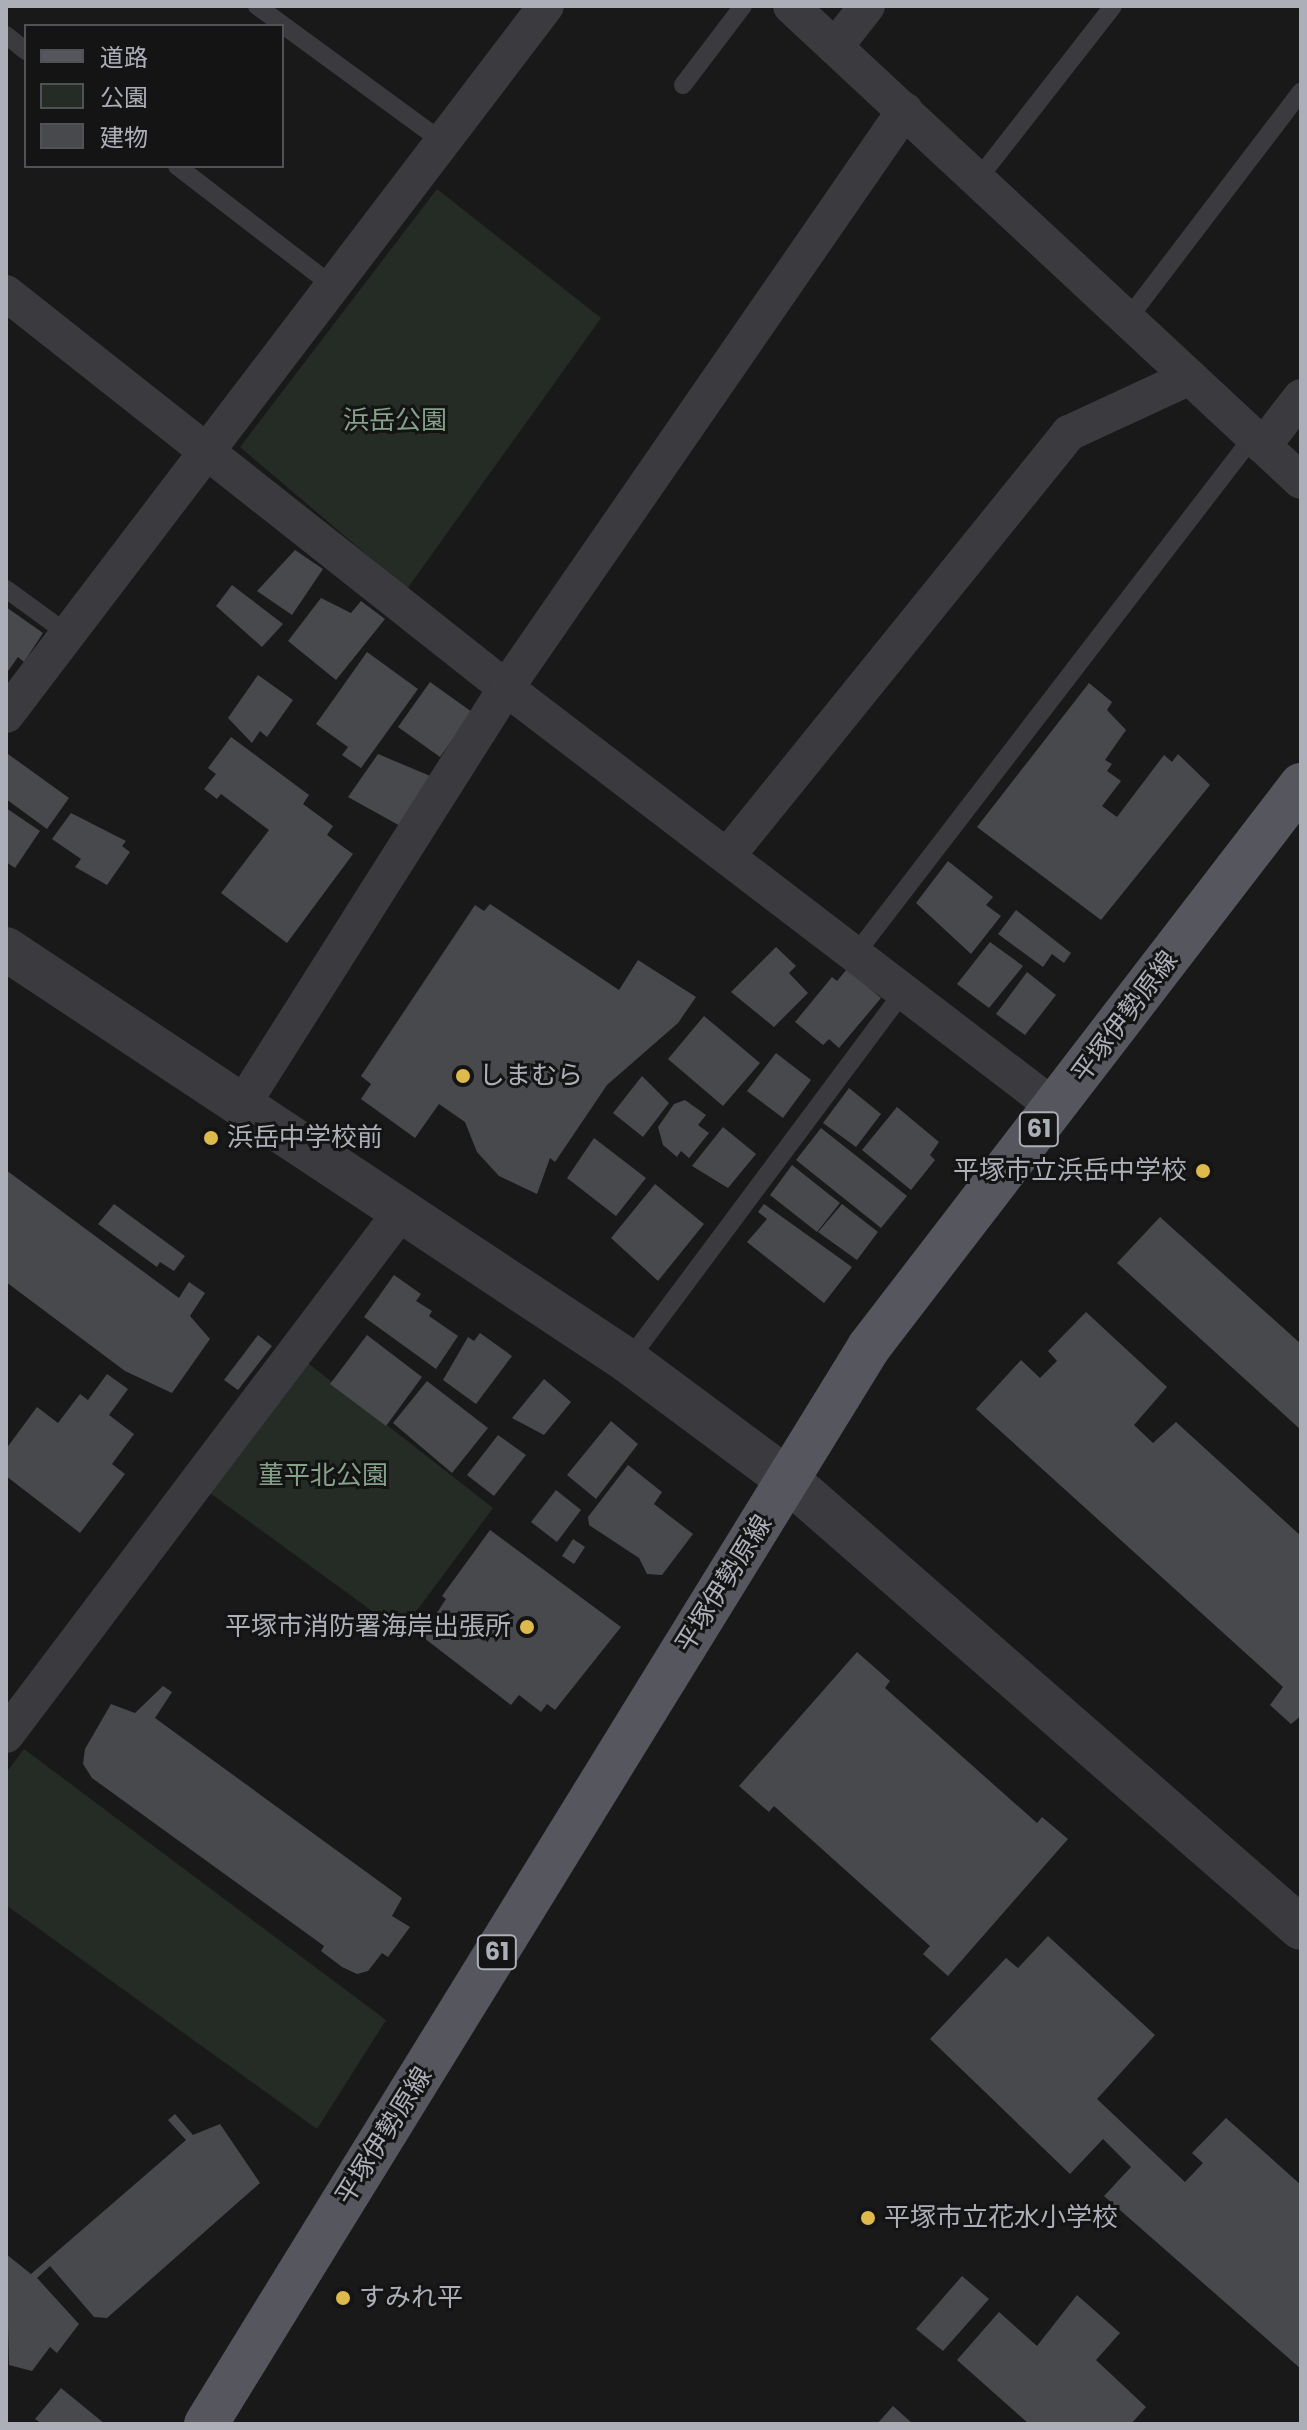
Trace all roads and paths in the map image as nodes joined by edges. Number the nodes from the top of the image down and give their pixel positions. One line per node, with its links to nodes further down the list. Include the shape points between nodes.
1 (257, 6): 7 (lane)
2 (546, 6): 15 (street)
3 (743, 6): 12 (lane)
4 (791, 6): 10 (street)
5 (867, 6): 10 (street)
6 (1113, 6): 17 (lane)
7 (282, 24)
8 (284, 26): 15 (lane)
9 (6, 35): 11 (lane)
10 (835, 47): 14 (street)
11 (24, 49)
12 (683, 85)
13 (1301, 92): 20 (lane)
14 (905, 110): 17 (street); 28 (street)
15 (443, 142): 18 (street)
16 (180, 168): 18 (lane)
17 (978, 179): 20 (street)
18 (333, 286): 24 (street)
19 (6, 293): 24 (street)
20 (1127, 320): 21 (street)
21 (1190, 377): 23 (street); 31 (street, via 1069,433)
22 (1301, 397): 23 (street)
23 (1258, 442): 25 (street); 33 (lane)
24 (206, 453): 27 (street); 28 (street)
25 (1301, 481)
26 (6, 589): 27 (lane)
27 (68, 634): 29 (street)
28 (506, 688): 31 (street); 35 (street)
29 (6, 715)
30 (1301, 785): 36 (main road, 平塚伊勢原線 / 61)
31 (728, 855): 33 (street)
32 (6, 949): 35 (street)
33 (857, 952): 34 (street)
34 (905, 990): 36 (street); 38 (lane)
35 (241, 1107): 37 (street)
36 (1056, 1108): 39 (main road, 平塚伊勢原線 / 61, via 869,1347)
37 (401, 1212): 38 (street); 40 (street)
38 (628, 1361): 39 (street)
39 (788, 1480): 41 (street); 42 (main road, 平塚伊勢原線 / 61)
40 (6, 1735)
41 (1301, 1928)
42 (206, 2424)

